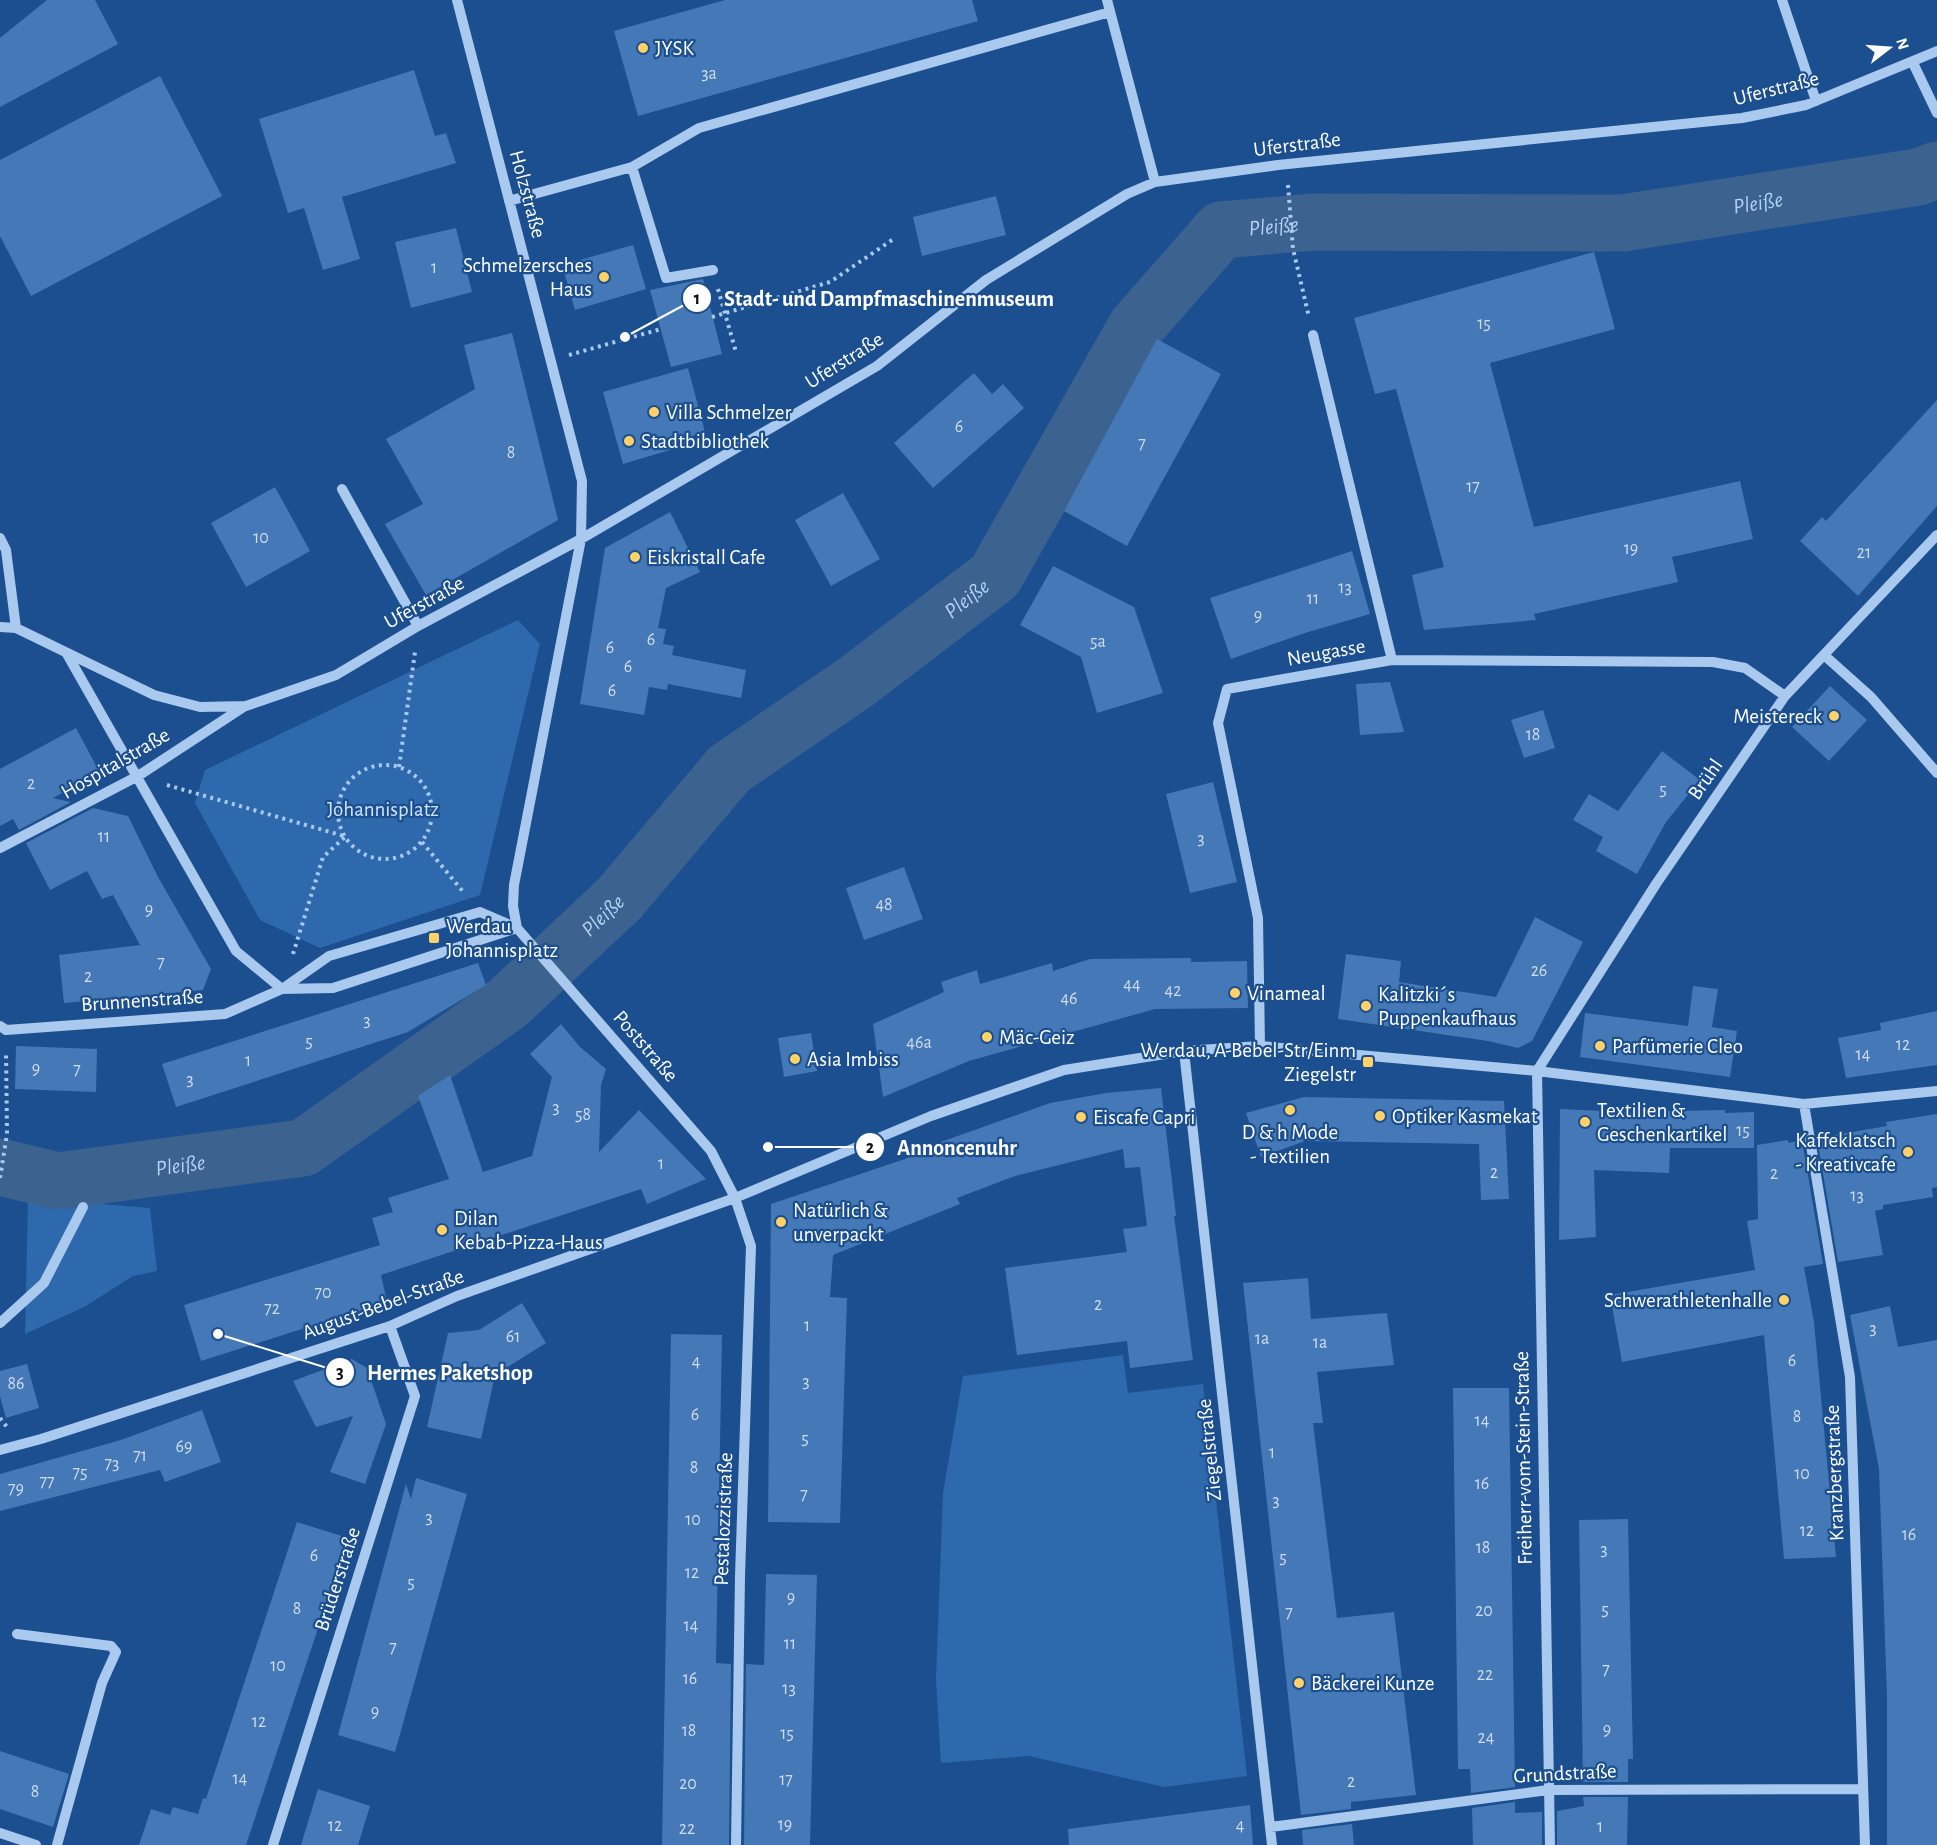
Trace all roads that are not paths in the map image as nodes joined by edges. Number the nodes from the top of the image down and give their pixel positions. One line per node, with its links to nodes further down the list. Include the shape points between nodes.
1 (457, 0): 11 (street, Holzstraße)
2 (1107, 0): 4 (street)
3 (1782, 0): 7 (street)
4 (1110, 12): 9 (street, via 699,128); 10 (street)
5 (1937, 51): 6 (street, Uferstraße)
6 (1913, 63): 7 (street, Uferstraße); 8 (street)
7 (1816, 101): 10 (street, Uferstraße, via 1742,118 1278,165)
8 (1936, 111)
9 (632, 167): 11 (street); 12 (street, via 666,278)
10 (1155, 182): 17 (street, Uferstraße, via 1127,194 986,280 877,366)
11 (509, 201): 17 (street, Holzstraße, via 582,482)
12 (713, 270)
13 (1312, 335): 23 (street)
14 (342, 489): 18 (street)
15 (1937, 535): 22 (street, Brühl)
16 (0, 538): 20 (street, via 6,550)
17 (581, 539): 18 (street, Uferstraße); 29 (street, via 514,885)
18 (418, 626): 25 (street, Uferstraße, via 336,675)
19 (0, 627): 20 (street)
20 (16, 628): 21 (street, Uferstraße)
21 (67, 654): 25 (street, Uferstraße, via 154,694 200,707); 27 (street)
22 (1824, 655): 24 (street, Brühl); 26 (street, via 1871,697)
23 (1392, 660): 24 (street, Neugasse, via 1713,662 1745,668); 32 (street, Neugasse, via 1227,688 1218,723 1258,918)
24 (1785, 696): 34 (street, Brühl, via 1656,884)
25 (246, 706): 27 (street, Hospitalstraße)
26 (1937, 773)
27 (138, 776): 28 (street, Hospitalstraße); 30 (street, via 236,951)
28 (0, 848)
29 (517, 928): 30 (street, via 333,988); 30 (street, via 480,912 329,956); 37 (street, Poststraße, via 711,1151)
30 (282, 989): 31 (street, Brunnenstraße, via 225,1014)
31 (3, 1028)
32 (1260, 1046): 33 (street, August-Bebel-Straße); 34 (street, August-Bebel-Straße)
33 (1184, 1052): 37 (street, August-Bebel-Straße, via 1064,1070 931,1116); 45 (street, Ziegelstraße)
34 (1537, 1071): 36 (street, August-Bebel-Straße); 44 (street, Freiherr-vom-Stein-Straße)
35 (1937, 1091): 36 (street, August-Bebel-Straße)
36 (1804, 1104): 43 (street, Kranzbergstraße, via 1850,1377)
37 (735, 1198): 40 (street, August-Bebel-Straße, via 457,1296); 50 (street, Pestalozzistraße, via 751,1246)
38 (83, 1207): 39 (street, via 44,1283)
39 (0, 1323)
40 (390, 1326): 41 (street, August-Bebel-Straße); 49 (street, Brüderstraße, via 415,1396)
41 (0, 1450)
42 (17, 1634): 48 (street, via 111,1646 116,1652 102,1683)
43 (1863, 1789): 44 (street, Grundstraße); 53 (street, Kranzbergstraße)
44 (1548, 1790): 45 (street, Grundstraße); 52 (street, Freiherr-vom-Stein-Straße)
45 (1271, 1827): 51 (street, Ziegelstraße)
46 (0, 1833): 47 (street)
47 (36, 1845)
48 (57, 1845)
49 (273, 1845)
50 (736, 1845)
51 (1272, 1845)
52 (1550, 1845)
53 (1865, 1845)

